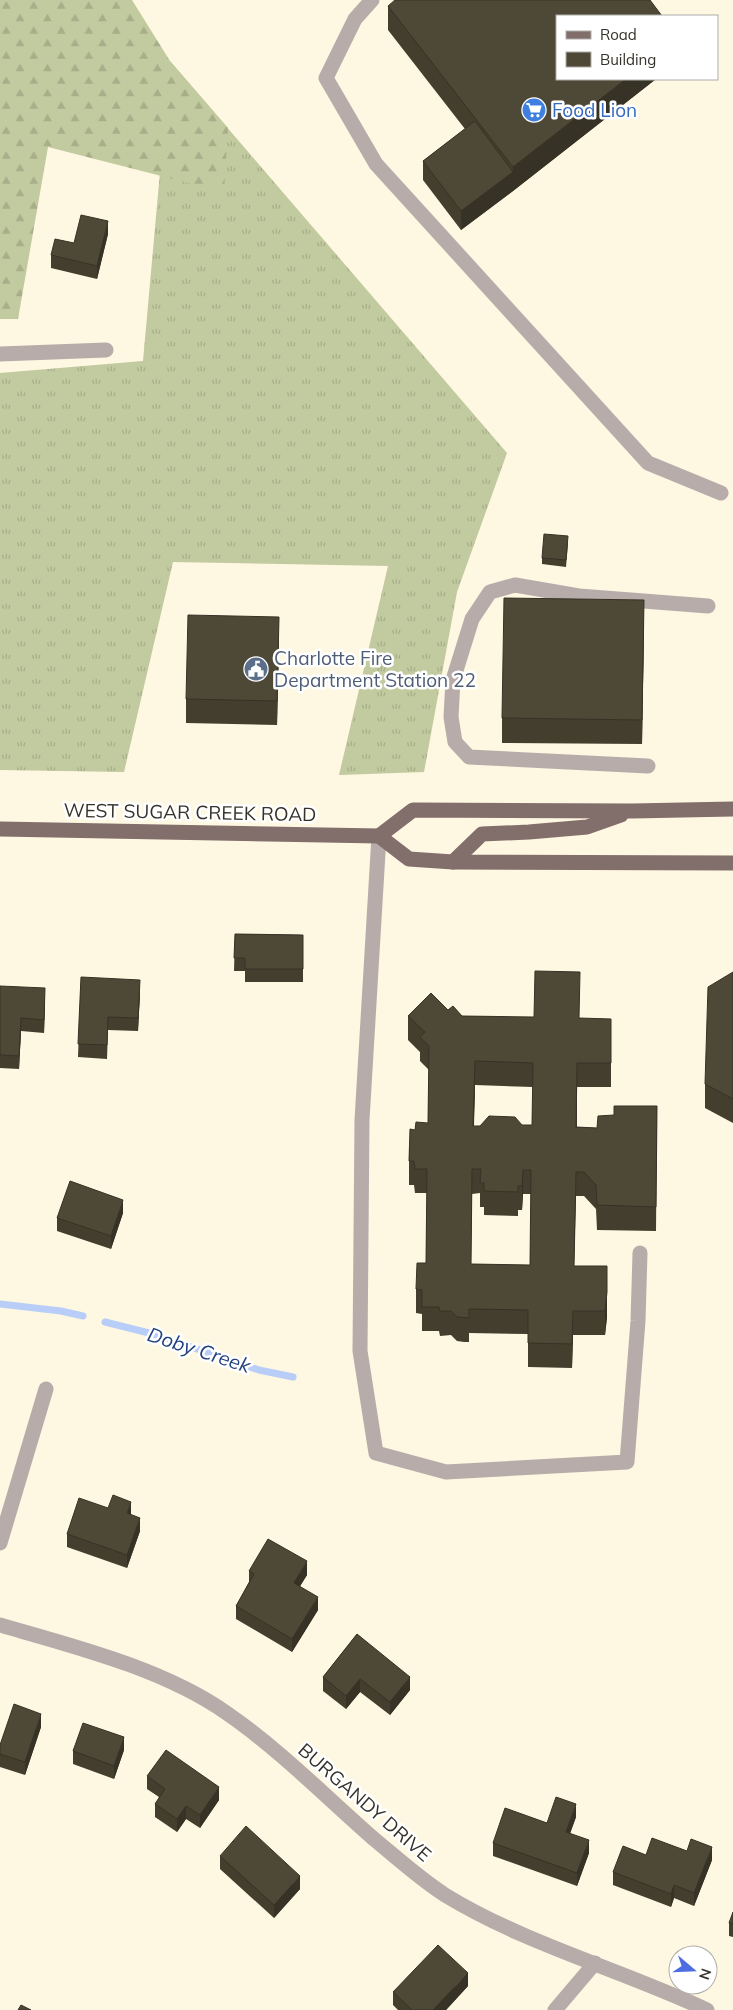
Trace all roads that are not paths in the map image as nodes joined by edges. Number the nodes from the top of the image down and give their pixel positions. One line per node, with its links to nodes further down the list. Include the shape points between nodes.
1 (372, 0): 4 (street, via 355,19 326,78 376,164 648,464)
2 (106, 350): 3 (street)
3 (0, 354)
4 (721, 492)
5 (708, 606): 6 (street, via 579,596 515,585 490,592 472,619 453,680 451,717 455,742 469,757)
6 (648, 766)
7 (733, 809): 8 (main road)
8 (632, 811): 10 (main road, via 413,810); 11 (main road, via 587,827 482,834)
9 (0, 829): 10 (main road, WEST SUGAR CREEK ROAD)
10 (379, 836): 11 (main road, via 409,859); 13 (street, via 362,1120 360,1351 376,1453 446,1472 627,1462)
11 (452, 862): 12 (main road)
12 (733, 862)
13 (640, 1254)
14 (46, 1389): 15 (street)
15 (0, 1542)
16 (0, 1625): 17 (street, BURGANDY DRIVE, via 90,1651 204,1698 259,1738 401,1862 444,1894 490,1920)
17 (595, 1963): 18 (street); 19 (street, BURGANDY DRIVE)
18 (556, 2010)
19 (707, 2010)

